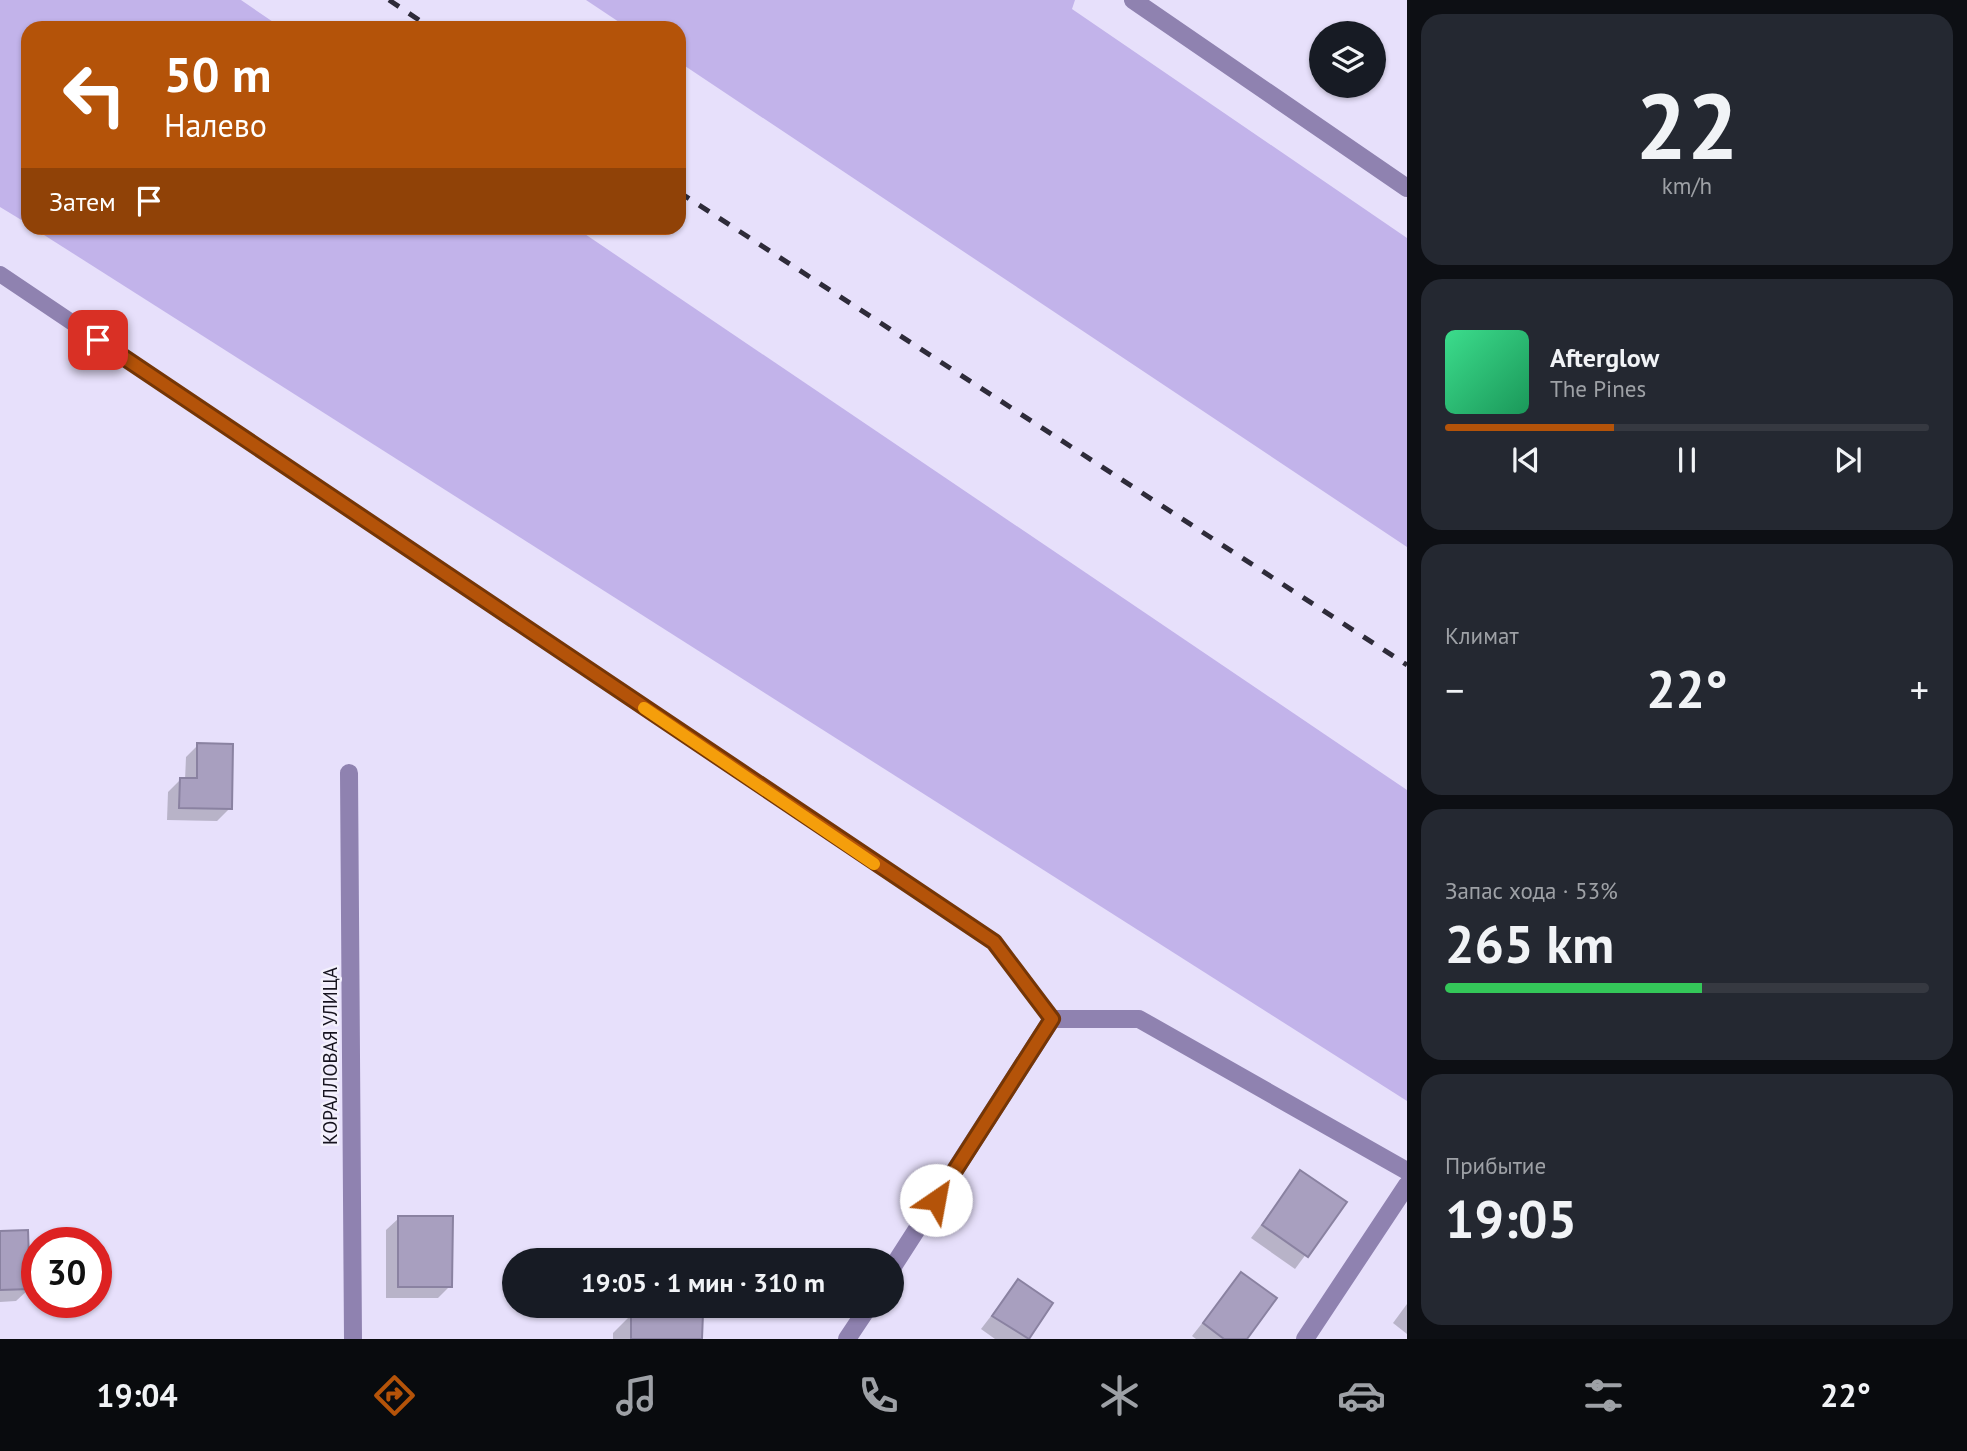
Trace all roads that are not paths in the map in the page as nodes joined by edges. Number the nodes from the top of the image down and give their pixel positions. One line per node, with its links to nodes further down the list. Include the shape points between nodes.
1 (1133, 0): 2 (street)
2 (1407, 188)
3 (2, 280): 5 (lane, via 994,942)
4 (349, 773): 10 (street, КОРАЛЛОВАЯ УЛИЦА)
5 (1052, 1019): 6 (street, via 1139,1019); 8 (street)
6 (1407, 1171)
7 (1407, 1185): 12 (street)
8 (904, 1249)
9 (861, 1318): 11 (street)
10 (353, 1339)
11 (847, 1339)
12 (1305, 1339)

